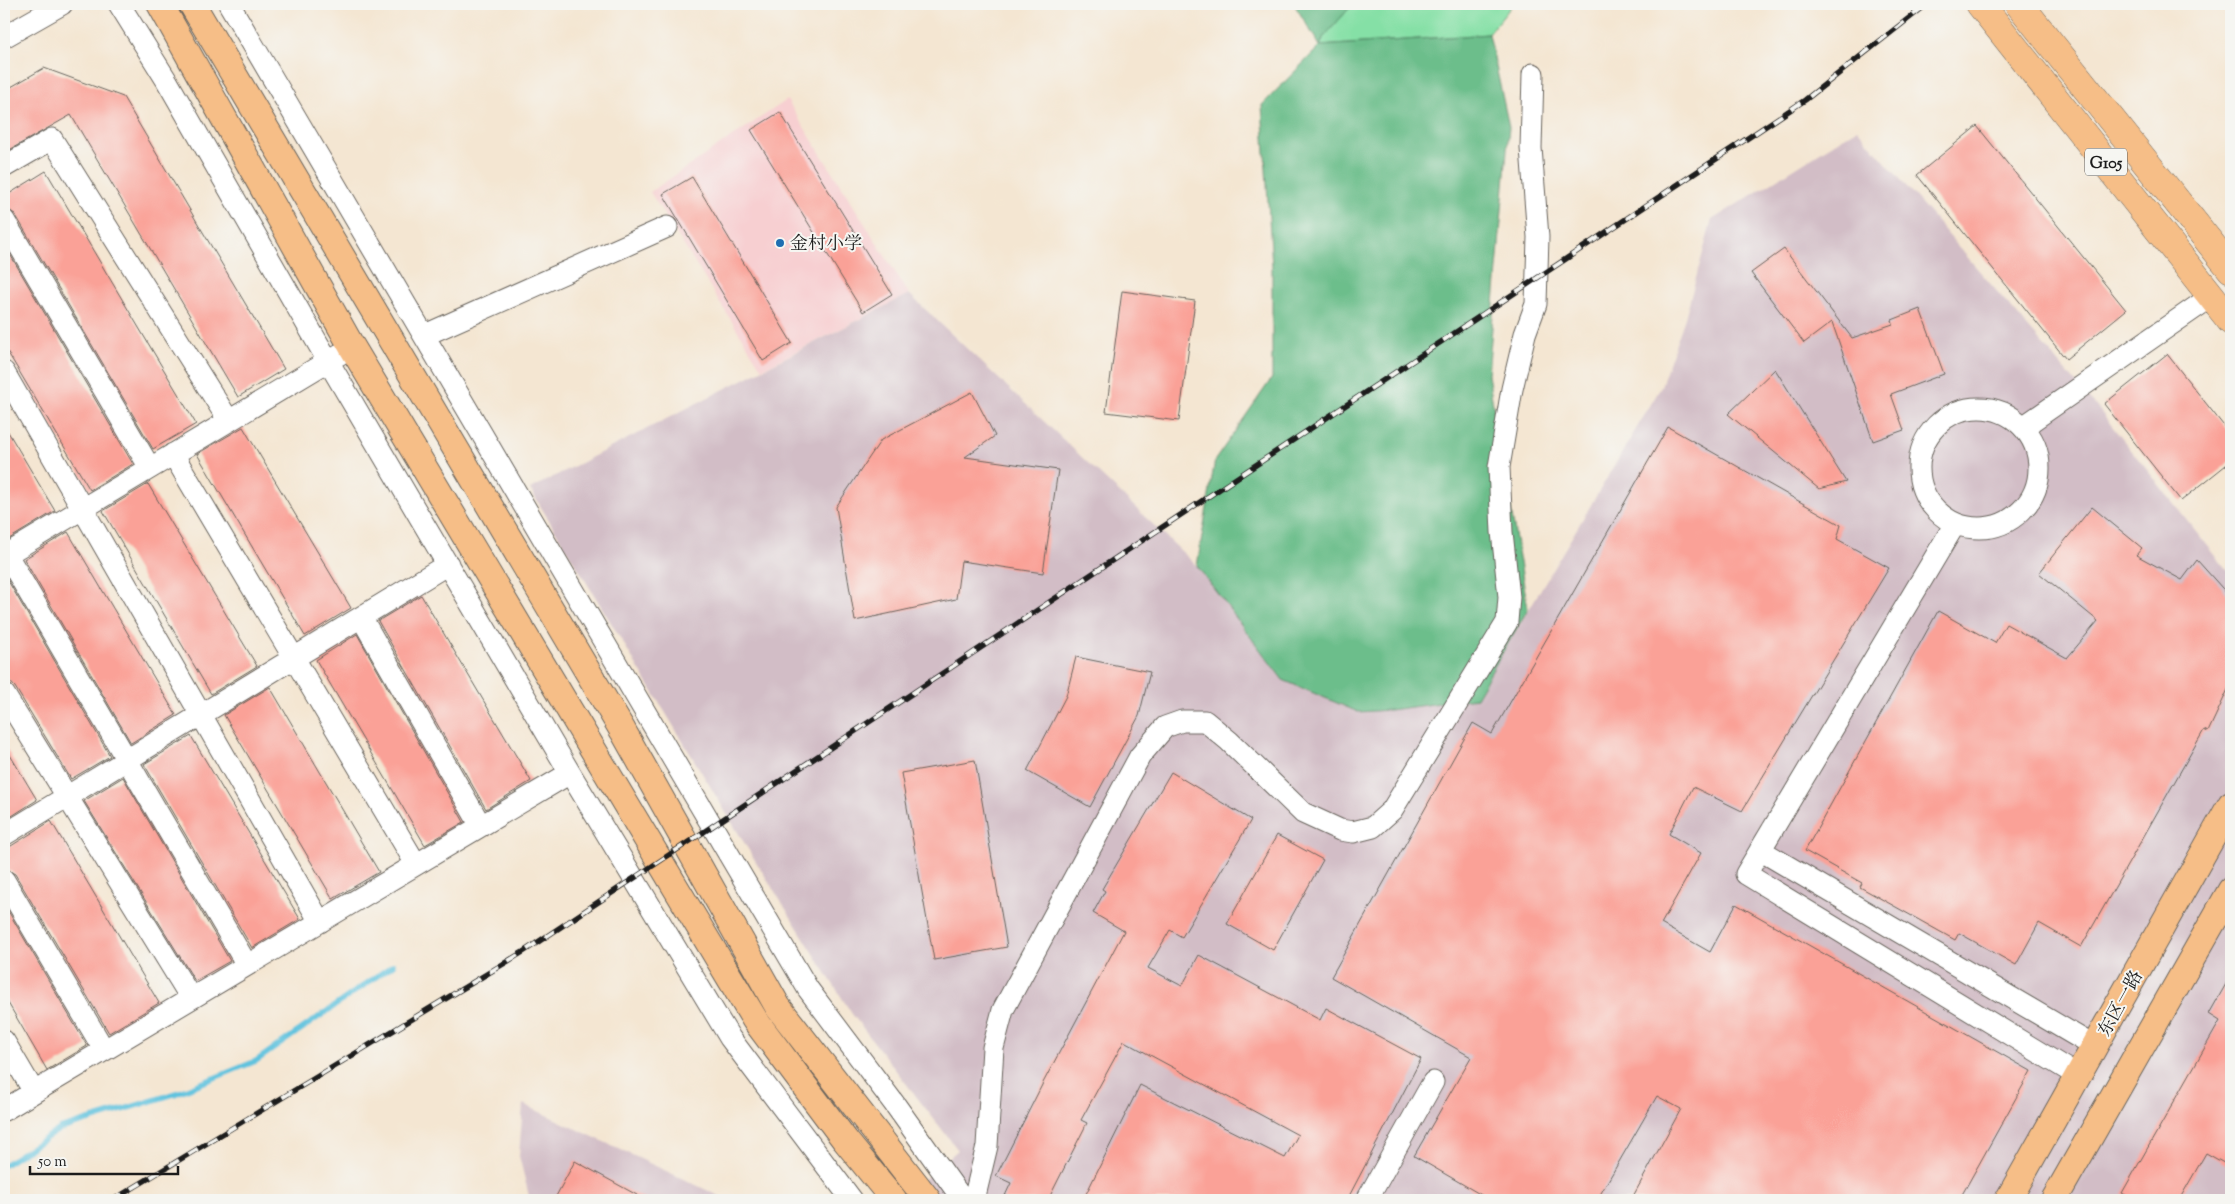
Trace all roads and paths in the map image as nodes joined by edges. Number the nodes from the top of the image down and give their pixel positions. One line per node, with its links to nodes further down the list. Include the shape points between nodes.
1 (62, 4): 8 (street)
2 (119, 4): 18 (street, via 167,81)
3 (160, 4): 17 (main road)
4 (192, 4): 56 (main road, via 623,731 778,1007)
5 (229, 4): 16 (street)
6 (1980, 4): 14 (highway, G105)
7 (2019, 4): 13 (highway, G105)
8 (4, 37)
9 (1533, 74): 58 (street, via 1531,148 1538,237 1536,304 1512,389 1499,467 1509,597 1507,622 1392,810 1373,827 1353,832 1340,830 1303,813 1229,740 1205,721 1182,720 1165,727 1140,756 1003,1010 993,1048 987,1146)
10 (4, 167): 20 (street, via 52,139)
11 (4, 220): 23 (street)
12 (667, 226): 16 (street)
13 (2231, 269)
14 (2212, 296): 15 (highway, G105); 21 (street)
15 (2231, 320)
16 (425, 335): 57 (street, via 808,989)
17 (352, 347): 18 (street); 55 (main road, via 755,1020)
18 (328, 361): 20 (street); 27 (street)
19 (4, 372): 24 (street)
20 (228, 421): 22 (street)
21 (2022, 427): 25 (street, via 2038,452 2040,472 2026,507 2011,520 1993,527); 25 (street, via 1997,410 1977,407 1957,412 1940,422 1927,438 1920,457 1919,478 1930,503)
22 (174, 454): 23 (street); 29 (street)
23 (150, 468): 24 (street)
24 (82, 508): 26 (street); 31 (street)
25 (1955, 524): 38 (street)
26 (5, 553): 32 (street)
27 (448, 564): 28 (street); 33 (street)
28 (361, 617): 29 (street); 36 (street)
29 (294, 658): 31 (street); 39 (street)
30 (4, 694): 34 (street)
31 (201, 715): 32 (street); 42 (street)
32 (127, 760): 34 (street); 43 (street)
33 (570, 773): 36 (street); 54 (street, via 730,1038)
34 (67, 796): 37 (street); 44 (street)
35 (2231, 804): 46 (main road, 东区一路)
36 (481, 826): 39 (street)
37 (4, 835)
38 (1760, 850): 46 (street); 48 (street, via 1746,874)
39 (416, 864): 42 (street)
40 (4, 880): 47 (street)
41 (2231, 890): 53 (main road)
42 (320, 922): 43 (street)
43 (248, 965): 44 (street)
44 (191, 998): 47 (street)
45 (4, 1041): 50 (street)
46 (2095, 1047): 48 (main road, 东区一路)
47 (104, 1050): 50 (street)
48 (2078, 1076): 52 (main road, 东区一路)
49 (1433, 1082): 59 (street)
50 (34, 1092): 51 (street)
51 (4, 1110)
52 (2048, 1130): 53 (main road); 60 (main road, 东区一路)
53 (2082, 1150): 61 (main road)
54 (852, 1200)
55 (894, 1200)
56 (928, 1200)
57 (963, 1200)
58 (974, 1200)
59 (1367, 1200)
60 (2008, 1200)
61 (2054, 1200)

